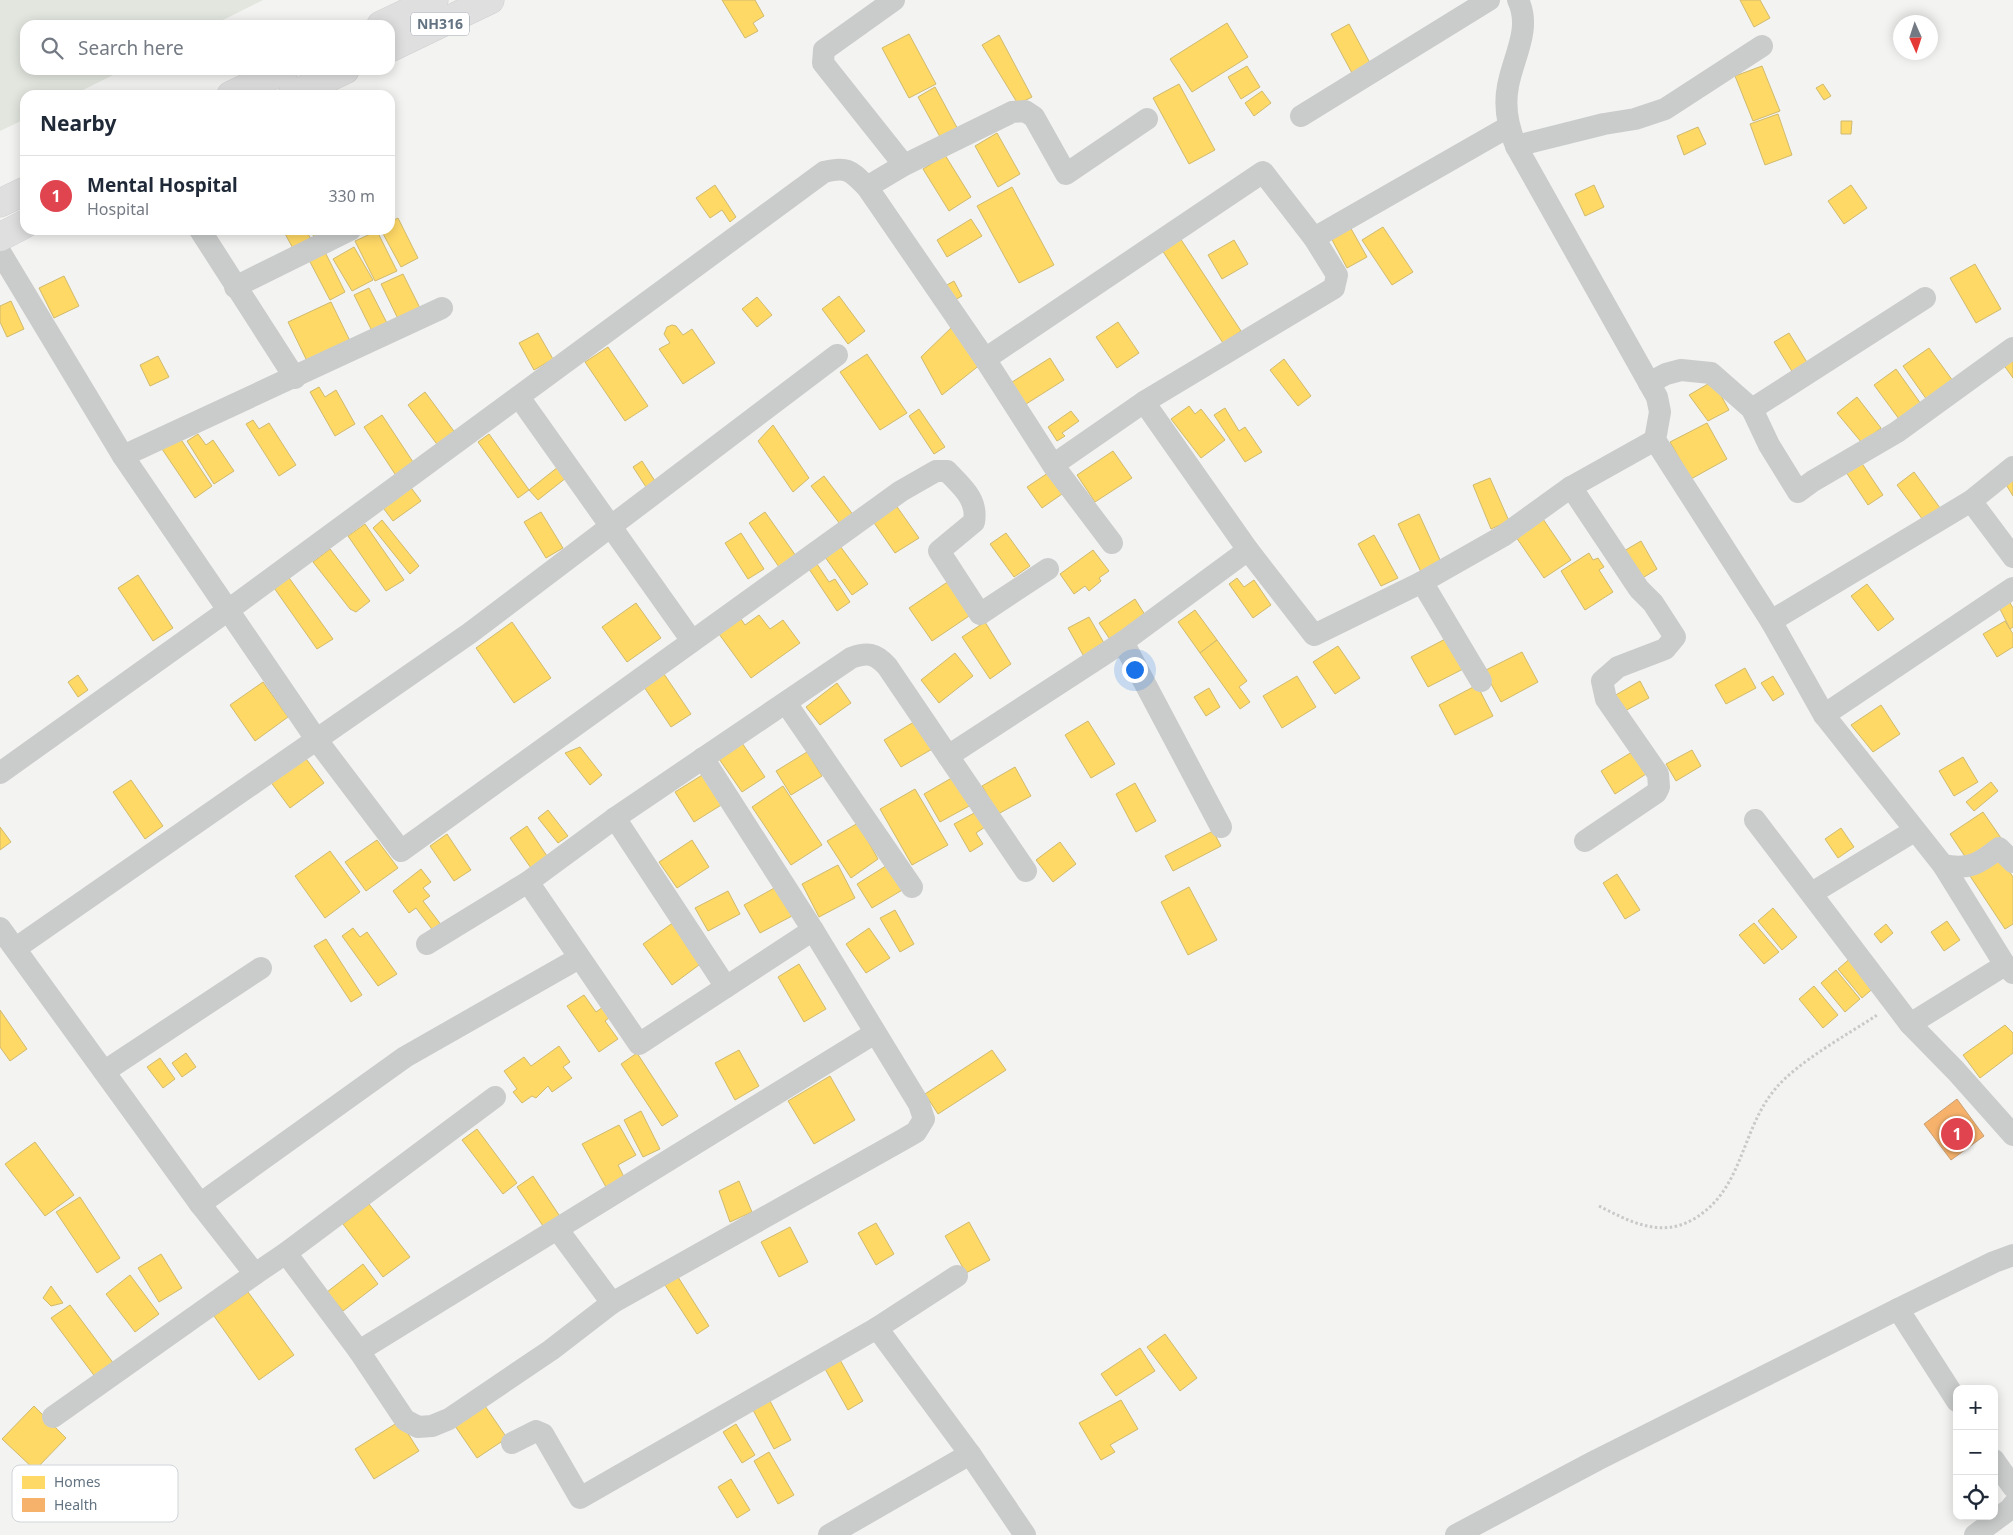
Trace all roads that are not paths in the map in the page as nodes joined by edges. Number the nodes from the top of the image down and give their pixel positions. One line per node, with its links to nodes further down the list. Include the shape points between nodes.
1 (434, 0): 6 (highway, NH316)
2 (490, 0): 7 (highway, NH316)
3 (894, 0): 16 (street, via 824,50 823,63)
4 (1489, 0): 13 (street)
5 (1518, 0): 15 (street, via 1522,8 1524,33 1507,87)
6 (392, 20)
7 (395, 46)
8 (1762, 46): 15 (street, via 1665,109 1635,119)
9 (273, 75): 11 (highway)
10 (334, 75): 12 (highway)
11 (242, 90)
12 (303, 90)
13 (1301, 116)
14 (1147, 119): 16 (street, via 1066,174 1034,117 1025,112 1012,112)
15 (1512, 136): 24 (street); 33 (street)
16 (904, 165): 17 (street)
17 (867, 187): 31 (street); 34 (street, via 852,172 840,168 824,172)
18 (20, 193): 19 (highway)
19 (0, 203)
20 (20, 226): 23 (highway)
21 (203, 235): 26 (street)
22 (340, 235): 26 (street)
23 (0, 236)
24 (1314, 238): 31 (street, via 1263,172); 35 (street, via 1337,275 1334,288)
25 (0, 252): 38 (street)
26 (235, 287): 32 (street)
27 (1925, 298): 36 (street)
28 (442, 308): 32 (street)
29 (2013, 348): 36 (street, via 1897,432 1798,492 1769,445)
30 (837, 355): 43 (street)
31 (985, 359): 39 (street)
32 (295, 378): 38 (street)
33 (1650, 383): 36 (street, via 1681,370 1711,373); 37 (street, via 1660,412)
34 (519, 397): 43 (street); 50 (street)
35 (1144, 402): 39 (street); 45 (street)
36 (1752, 409)
37 (1655, 440): 41 (street); 51 (street)
38 (123, 456): 50 (street)
39 (1053, 465): 44 (street)
40 (2013, 466): 42 (street)
41 (1571, 487): 48 (street, via 1503,536); 65 (street, via 1675,637 1665,649 1618,667 1602,681 1606,700 1658,774 1659,787 1656,793)
42 (1971, 500): 46 (street); 51 (street)
43 (612, 525): 52 (street); 57 (street, via 470,633)
44 (1112, 543)
45 (1248, 550): 48 (street, via 1314,635); 53 (street)
46 (2013, 557)
47 (1048, 569): 52 (street, via 980,614 939,550 974,522 976,510 971,497 947,471 936,471 901,491)
48 (1422, 582): 54 (street)
49 (2013, 588): 56 (street)
50 (227, 611): 57 (street); 60 (street)
51 (1771, 621): 56 (street)
52 (692, 641): 57 (street, via 400,851)
53 (1123, 642): 58 (street); 63 (street)
54 (1481, 681)
55 (786, 703): 58 (street, via 851,658 865,653 878,656); 59 (street); 70 (street)
56 (1824, 714): 64 (street)
57 (316, 739): 75 (street)
58 (948, 756): 68 (street)
59 (703, 758): 61 (street); 73 (street)
60 (0, 774)
61 (615, 818): 69 (street); 79 (street)
62 (1755, 820): 71 (street)
63 (1222, 827)
64 (1914, 831): 67 (street); 71 (street)
65 (1585, 841)
66 (2013, 862): 67 (street, via 1998,848 1979,864 1958,868)
67 (1943, 865): 78 (street)
68 (1026, 872)
69 (528, 882): 74 (street); 76 (street)
70 (912, 886)
71 (1812, 893): 80 (street)
72 (0, 928): 75 (street)
73 (813, 930): 79 (street); 81 (street)
74 (427, 944)
75 (16, 948): 82 (street)
76 (579, 958): 79 (street, via 639,1044); 85 (street, via 405,1057)
77 (261, 968): 82 (street)
78 (2009, 969): 80 (street)
79 (726, 987)
80 (1910, 1024): 84 (street)
81 (875, 1033): 86 (street); 91 (street, via 919,1104 924,1119 916,1132)
82 (105, 1071): 85 (street)
83 (495, 1097): 87 (street)
84 (2013, 1135)
85 (200, 1204): 89 (street)
86 (558, 1230): 91 (street); 94 (street)
87 (286, 1253): 89 (street); 94 (street)
88 (2013, 1256): 92 (street, via 1994,1262)
89 (255, 1274): 96 (street)
90 (957, 1276): 93 (street)
91 (612, 1303): 94 (street, via 550,1350 449,1419 432,1426 418,1428 405,1420)
92 (1898, 1309): 95 (street); 104 (street, via 1597,1460)
93 (877, 1328): 97 (street, via 580,1498 543,1434 536,1431); 98 (street)
94 (359, 1351)
95 (1953, 1395)
96 (53, 1417)
97 (512, 1443)
98 (970, 1454): 102 (street); 103 (street)
99 (1998, 1466): 100 (street)
100 (2013, 1487)
101 (2013, 1505): 105 (street)
102 (829, 1535)
103 (1025, 1535)
104 (1456, 1535)
105 (1975, 1535)

